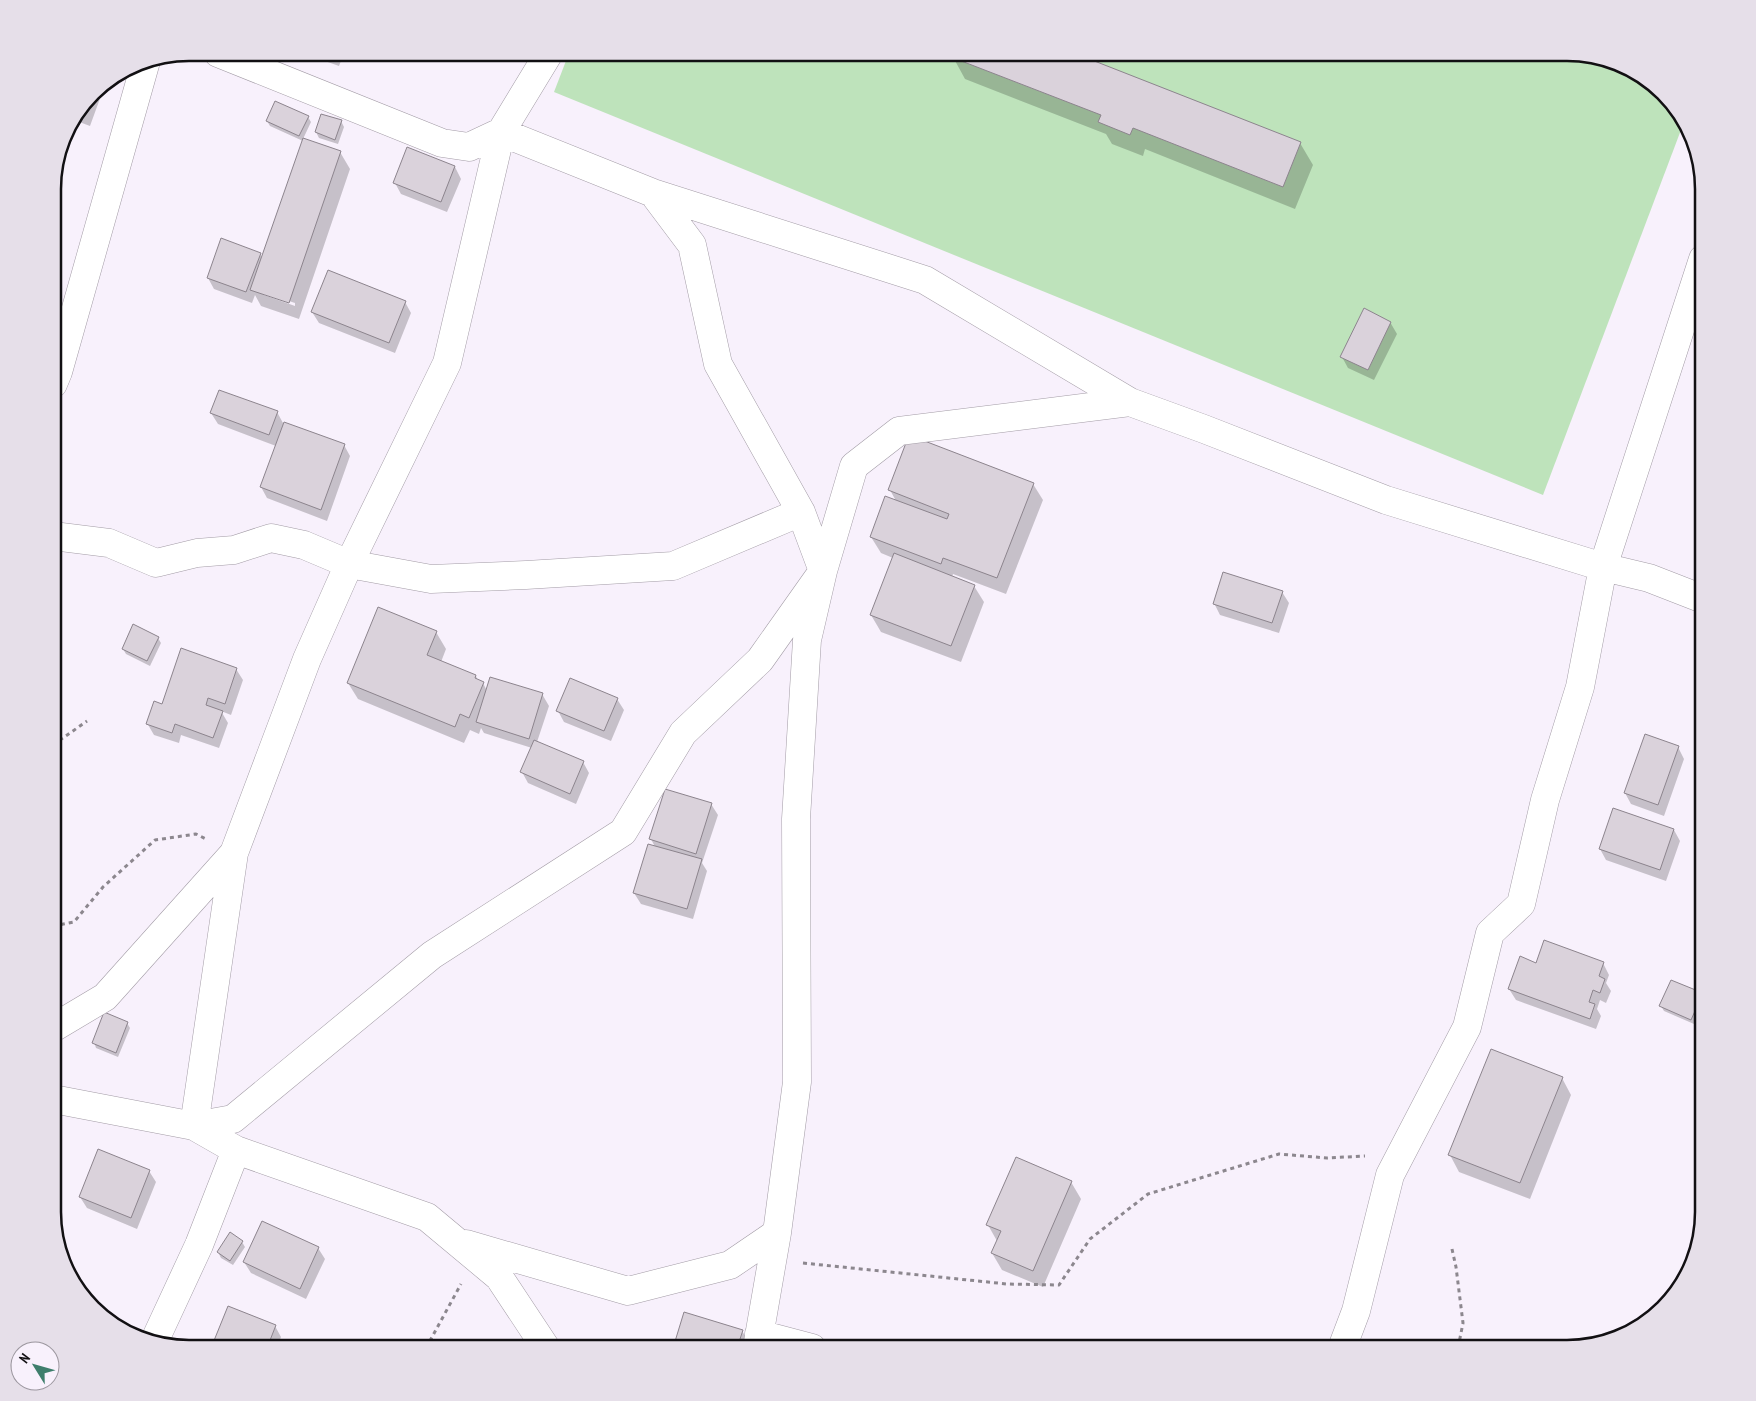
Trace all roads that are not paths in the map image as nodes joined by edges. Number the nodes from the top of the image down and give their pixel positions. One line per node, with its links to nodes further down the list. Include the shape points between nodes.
1 (239, 61): 4 (street, via 442,143 469,147)
2 (544, 61): 4 (street)
3 (144, 70): 7 (street)
4 (501, 132): 5 (street); 11 (street, via 446,363)
5 (653, 193): 8 (street, via 925,280); 9 (street, via 692,245 718,364)
6 (1695, 287): 12 (street)
7 (62, 358)
8 (1130, 402): 12 (street, via 1386,500); 13 (street, via 899,432 854,466)
9 (801, 512): 11 (street, via 673,566 431,578); 13 (street)
10 (62, 537): 11 (street, via 109,543 156,564 197,553 234,550 271,538 304,545)
11 (349, 564): 15 (street, via 306,660)
12 (1604, 567): 14 (street, via 1649,578); 25 (street, via 1580,687 1545,800 1521,904 1490,933 1467,1026 1390,1175 1356,1311)
13 (823, 571): 18 (street, via 760,660 683,733 623,832 432,955 233,1119); 20 (street, via 807,640 796,819 797,1082)
14 (1695, 596)
15 (234, 853): 16 (street, via 105,997); 18 (street)
16 (62, 1023)
17 (62, 1101): 18 (street)
18 (194, 1126): 19 (street)
19 (236, 1150): 21 (street, via 427,1217); 22 (street, via 199,1245)
20 (777, 1233): 21 (street, via 730,1265 628,1291); 24 (street)
21 (465, 1249): 23 (street, via 499,1277)
22 (157, 1335)
23 (541, 1340)
24 (758, 1340)
25 (1345, 1340)

